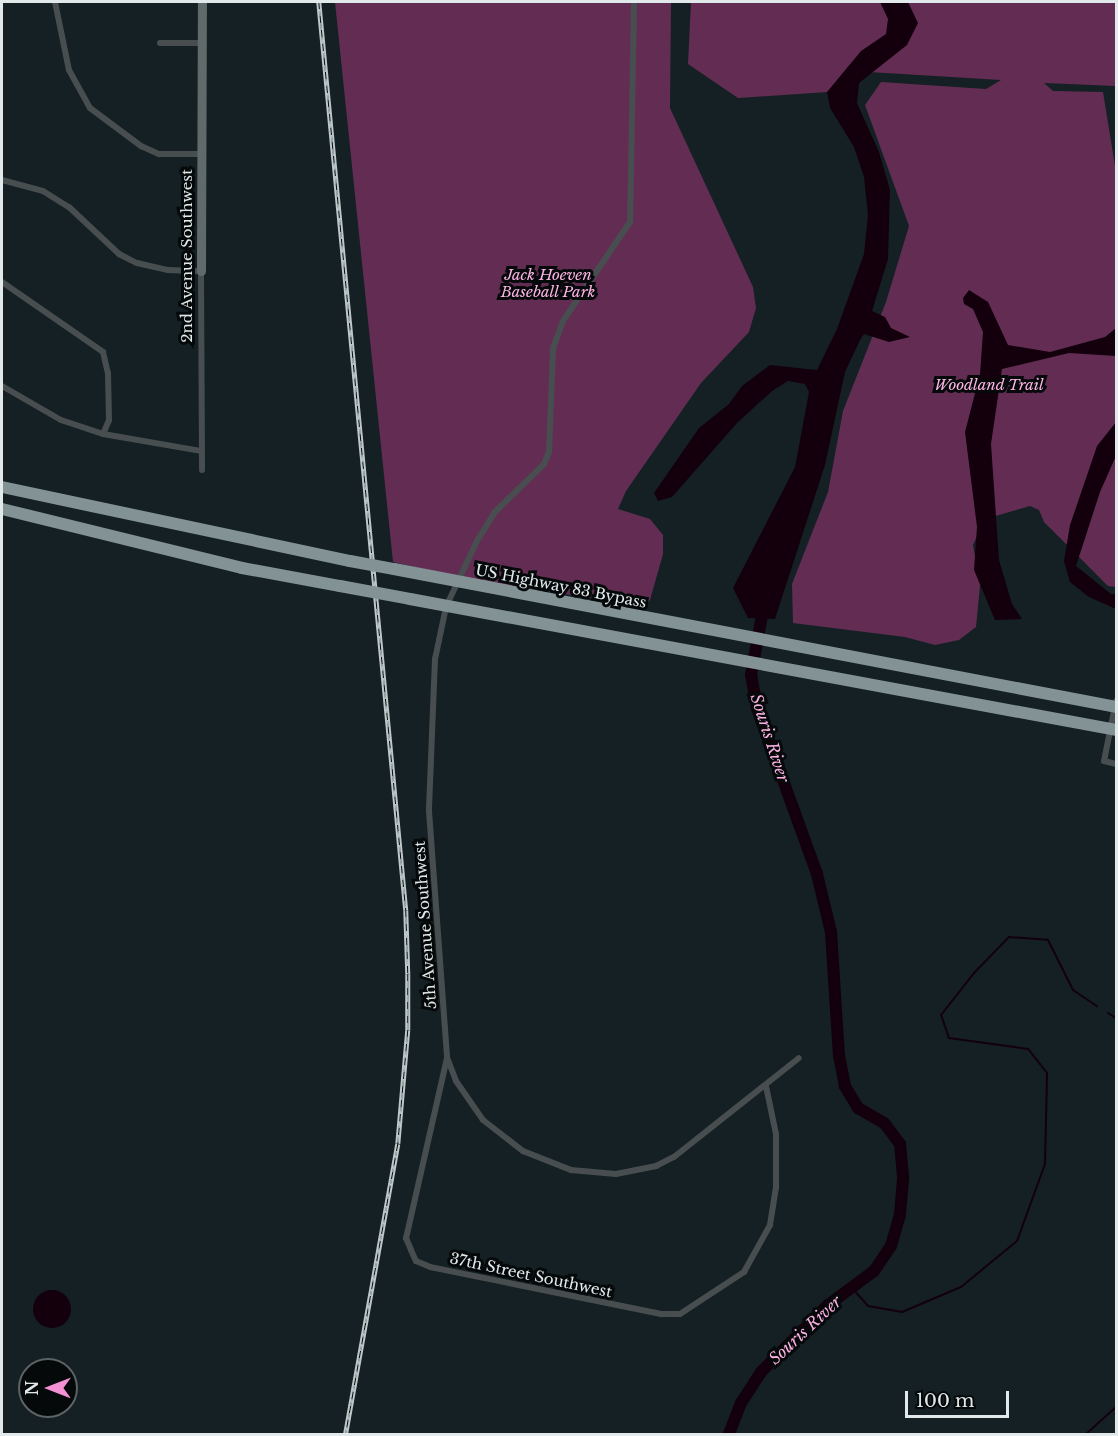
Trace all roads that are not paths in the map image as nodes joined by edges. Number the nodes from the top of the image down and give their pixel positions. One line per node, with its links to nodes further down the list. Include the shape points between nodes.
1 (55, 2): 6 (street, via 69,70 90,108 141,146 159,154)
2 (202, 2): 5 (street, 2nd Avenue Southwest)
3 (634, 2): 16 (street, via 630,222 557,334 553,349 552,439 544,464 487,522)
4 (160, 43): 5 (street)
5 (202, 44): 6 (street, 2nd Avenue Southwest)
6 (202, 154): 8 (street, 2nd Avenue Southwest)
7 (2, 180): 8 (street, via 43,191 69,207 119,254 137,263 168,270)
8 (201, 271): 12 (street, 2nd Avenue Southwest)
9 (2, 282): 11 (street, via 103,352 110,420)
10 (2, 387): 11 (street, via 61,420)
11 (103, 434): 12 (street)
12 (201, 451): 13 (street, 2nd Avenue Southwest)
13 (202, 470)
14 (2, 487): 16 (highway, US Highway 83 Bypass, bridge)
15 (2, 509): 17 (highway, bridge, via 242,568)
16 (461, 582): 17 (street); 18 (highway, US Highway 83 Bypass)
17 (446, 607): 19 (highway); 21 (street, 5th Avenue Southwest, via 432,687 429,811)
18 (1116, 705): 19 (street)
19 (1113, 729): 20 (street, via 1104,761)
20 (1116, 764)
21 (447, 1058): 23 (street, via 456,1081 480,1116 504,1137 548,1163 593,1174 636,1172 674,1157); 24 (street, 5th Avenue Southwest)
22 (799, 1059): 23 (street)
23 (766, 1086): 24 (street, 37th Street Southwest, via 776,1134 776,1188 764,1240 744,1272 680,1314 430,1267 417,1261)
24 (406, 1238)

